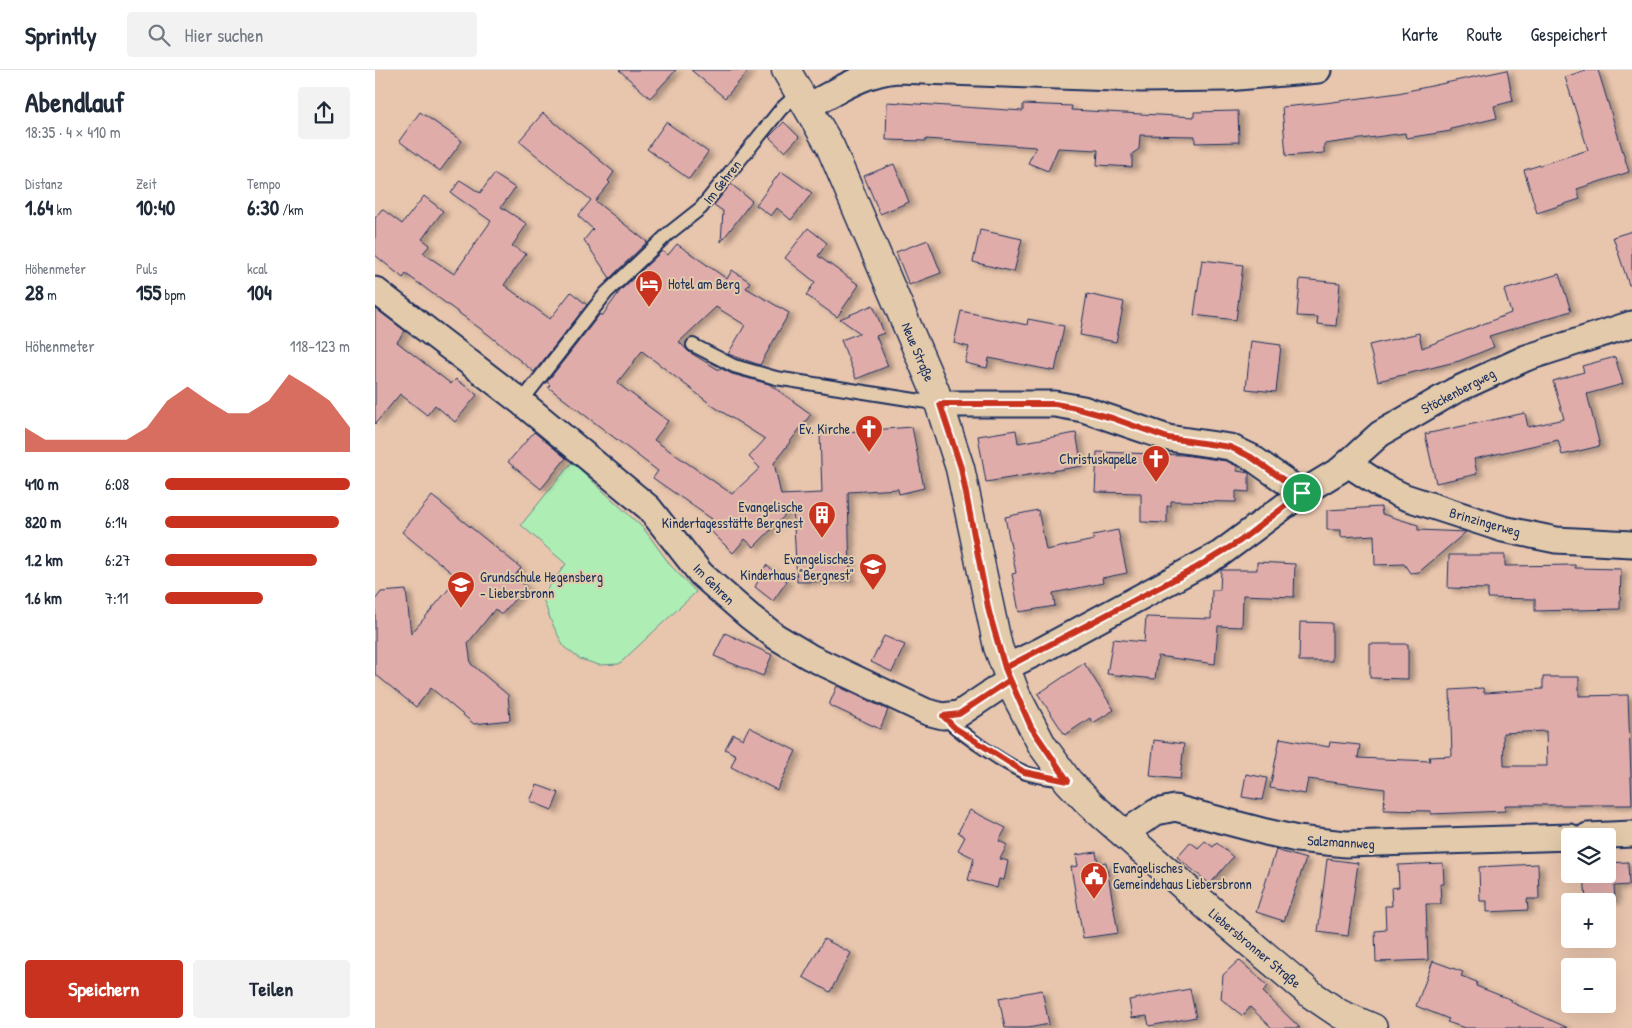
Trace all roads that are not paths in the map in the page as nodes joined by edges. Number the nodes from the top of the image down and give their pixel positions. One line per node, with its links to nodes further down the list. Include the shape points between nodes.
1 (1318, 70): 2 (street, via 1227,78 1157,79 897,70)
2 (798, 89): 6 (lane, Im Gehren, via 701,208 668,234 606,293); 7 (street, Neue Straße, via 849,190)
3 (375, 290): 6 (street, Im Gehren)
4 (1632, 324): 8 (street, Stöckenbergweg, via 1543,352 1472,382 1380,434)
5 (693, 345): 7 (lane, Neue Straße, via 734,366 776,378)
6 (521, 402): 12 (street, Im Gehren, via 649,508 711,585 769,631 810,658 927,712)
7 (940, 404): 9 (street, via 1055,404 1072,407 1168,438 1230,447 1251,457); 11 (street, Liebersbronner Straße, via 961,468 989,612)
8 (1348, 464): 9 (street, Stöckenbergweg); 10 (street, Brinzingerweg, via 1398,494 1503,529 1556,540)
9 (1302, 493): 11 (street, Stöckenbergweg, via 1240,541)
10 (1632, 544)
11 (1007, 674): 12 (street, via 959,714); 13 (street, Liebersbronner Straße, via 1031,727)
12 (943, 716): 13 (lane, Im Gehren, via 955,728 1024,772)
13 (1068, 781): 14 (street, Liebersbronner Straße)
14 (1123, 834): 17 (street, Salzmannweg, via 1149,816 1175,808 1267,832 1338,844); 18 (street, Liebersbronner Straße, via 1312,995 1340,1014)
15 (1632, 834): 16 (street)
16 (1616, 835)
17 (1561, 837)
18 (1373, 1028)

